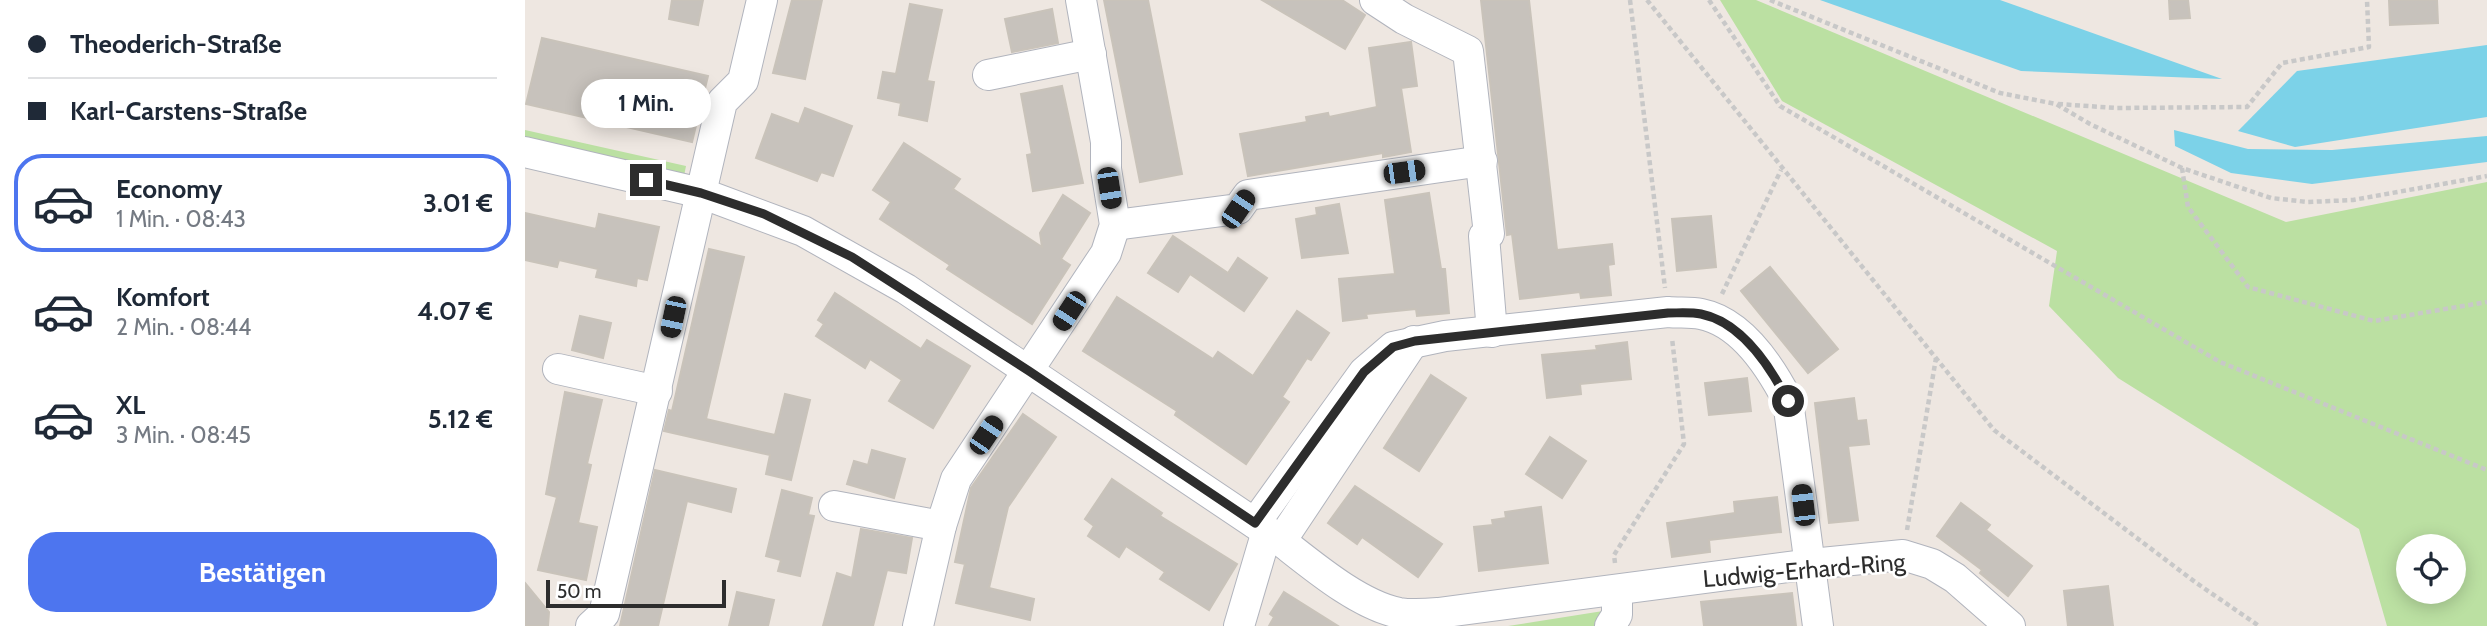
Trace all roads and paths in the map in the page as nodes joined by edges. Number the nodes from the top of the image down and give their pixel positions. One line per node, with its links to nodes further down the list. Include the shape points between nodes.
1 (762, 0): 17 (street, via 743,81 722,102)
2 (1081, 0): 9 (street)
3 (1375, 0): 13 (street, via 1468,51)
4 (1630, 0): 20 (path)
5 (1647, 0): 15 (path)
6 (1709, 0): 27 (path, via 1780,106 2220,362)
7 (1770, 0): 11 (path, via 2000,93)
8 (2367, 0): 11 (path, via 2369,47 2282,63 2247,107)
9 (1091, 54): 10 (street); 18 (street)
10 (988, 75)
11 (2056, 104): 14 (path)
12 (525, 152): 17 (street, Ludwig-Erhard-Ring)
13 (1482, 161): 18 (street, via 1248,195 1238,209); 22 (street)
14 (2182, 168): 16 (path, via 2271,198 2308,202 2353,200); 19 (path, via 2188,207 2248,286 2374,321)
15 (1781, 170): 21 (path); 23 (path)
16 (2487, 176)
17 (701, 193): 25 (street, Ludwig-Erhard-Ring, via 773,218 840,250); 26 (street)
18 (1115, 225): 25 (street, via 1106,253)
19 (2487, 302)
20 (1668, 313): 21 (street); 22 (street); 33 (path, via 1684,444 1614,555)
21 (1711, 317): 32 (street, via 1750,345 1788,401)
22 (1492, 332): 30 (street, via 1393,347 1364,372)
23 (1935, 358): 31 (path); 41 (path, via 1994,430)
24 (558, 369): 26 (street)
25 (1029, 371): 29 (street, via 956,479); 30 (street, Ludwig-Erhard-Ring)
26 (657, 391): 35 (street, via 604,614)
27 (2487, 470)
28 (834, 506): 29 (street)
29 (941, 526): 36 (street)
30 (1268, 532): 34 (street, Ludwig-Erhard-Ring, via 1320,572 1376,605); 37 (street)
31 (1903, 555): 32 (street, Ludwig-Erhard-Ring); 40 (street, Ludwig-Erhard-Ring, via 1955,578)
32 (1811, 564): 33 (street, Ludwig-Erhard-Ring); 39 (street)
33 (1617, 590): 34 (street, Ludwig-Erhard-Ring); 38 (street, via 1617,615)
34 (1439, 620)
35 (591, 626)
36 (918, 626)
37 (1239, 626)
38 (1610, 626)
39 (1818, 626)
40 (2010, 626)
41 (2259, 626)

